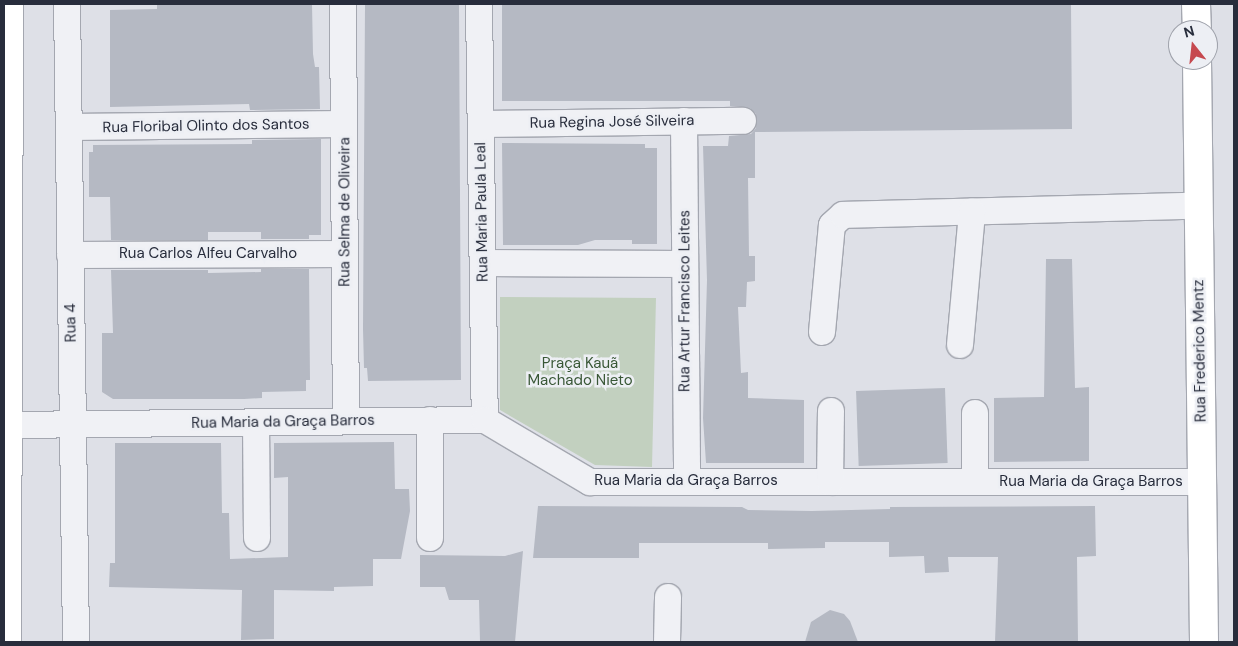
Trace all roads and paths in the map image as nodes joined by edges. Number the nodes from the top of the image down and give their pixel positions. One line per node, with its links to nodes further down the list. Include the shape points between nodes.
1 (9, 4): 8 (main road)
2 (67, 4): 13 (street, Rua 4)
3 (343, 4): 11 (street, Rua Selma de Oliveira)
4 (479, 4): 12 (street, Rua Maria Paula Leal)
5 (1196, 4): 6 (main road)
6 (1197, 20)
7 (1197, 70): 14 (main road, Rua Frederico Mentz)
8 (6, 102): 29 (main road)
9 (743, 120): 10 (street, Rua Regina José Silveira)
10 (684, 121): 12 (street, Rua Regina José Silveira); 19 (street, Rua Artur Francisco Leites)
11 (344, 124): 13 (street, Rua Floribal Olinto dos Santos); 16 (street, Rua Selma de Oliveira)
12 (481, 124): 18 (street, Rua Maria Paula Leal)
13 (68, 127): 17 (street, Rua 4)
14 (1198, 206): 15 (street); 33 (main road, Rua Frederico Mentz)
15 (972, 212): 20 (street, via 843,215 832,224); 21 (street)
16 (345, 254): 17 (street, Rua Carlos Alfeu Carvalho); 26 (street, Rua Selma de Oliveira)
17 (70, 255): 28 (street, Rua 4)
18 (483, 263): 19 (street); 25 (street, Rua Maria Paula Leal)
19 (685, 264): 30 (street, Rua Artur Francisco Leites)
20 (822, 332)
21 (960, 345)
22 (831, 411): 31 (street)
23 (975, 413): 32 (street)
24 (430, 420): 25 (street, Rua Maria da Graça Barros); 26 (street, Rua Maria da Graça Barros); 35 (street)
25 (485, 420): 30 (street, Rua Maria da Graça Barros, via 590,482)
26 (346, 421): 27 (street, Rua Maria da Graça Barros)
27 (256, 422): 28 (street, Rua Maria da Graça Barros); 34 (street)
28 (72, 424): 29 (street, Rua Maria da Graça Barros); 38 (street, Rua 4)
29 (8, 425): 37 (main road)
30 (687, 482): 31 (street, Rua Maria da Graça Barros)
31 (830, 482): 32 (street, Rua Maria da Graça Barros)
32 (975, 482): 33 (street, Rua Maria da Graça Barros)
33 (1201, 482): 40 (main road, Rua Frederico Mentz)
34 (257, 538)
35 (430, 538)
36 (668, 597): 39 (street)
37 (7, 642)
38 (76, 642)
39 (667, 642)
40 (1204, 642)

